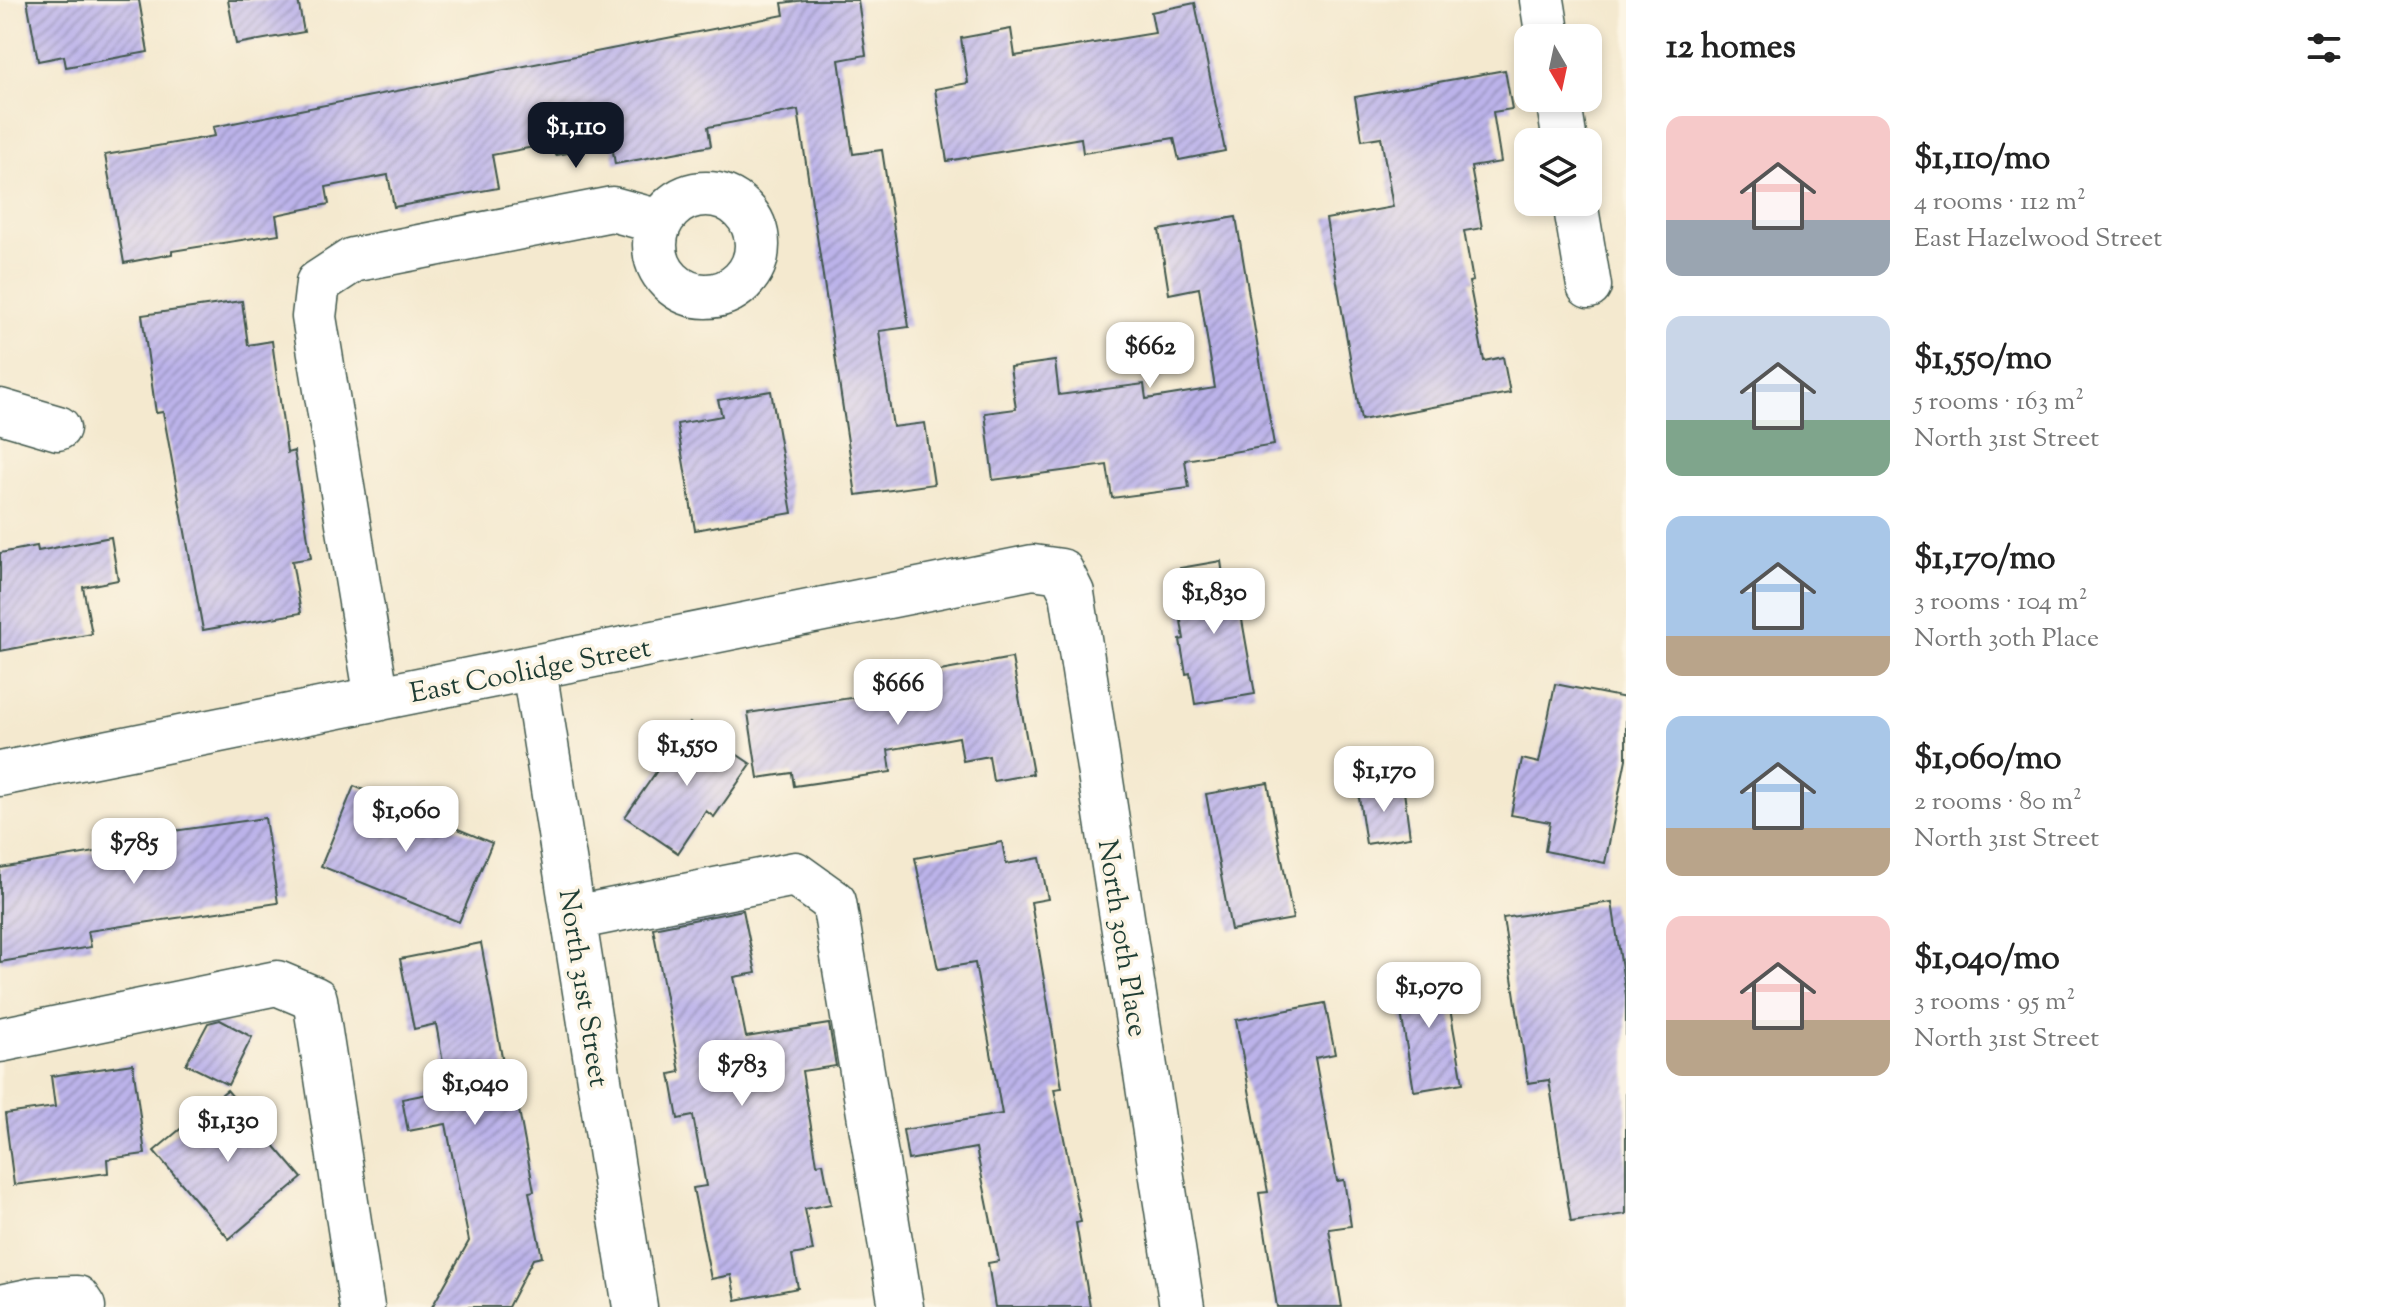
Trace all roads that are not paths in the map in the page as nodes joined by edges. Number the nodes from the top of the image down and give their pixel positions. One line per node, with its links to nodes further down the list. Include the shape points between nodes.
1 (1542, 0): 2 (street)
2 (1546, 24)
3 (1577, 216): 5 (street)
4 (660, 222): 10 (street, via 612,209 353,260 318,283 314,317)
5 (1589, 286)
6 (0, 411): 7 (street)
7 (58, 428)
8 (1061, 571): 9 (street, East Coolidge Street, via 1033,567); 19 (street, North 30th Place, via 1072,593)
9 (534, 669): 10 (street, East Coolidge Street); 12 (street, North 31st Street)
10 (377, 699): 11 (street, East Coolidge Street)
11 (0, 774)
12 (574, 918): 17 (street, North 31st Street); 18 (street, via 795,874 834,902)
13 (0, 1040): 16 (street, via 277,983 315,999)
14 (0, 1307): 15 (street, via 77,1298)
15 (83, 1307)
16 (362, 1307)
17 (635, 1307)
18 (901, 1307)
19 (1182, 1307)

